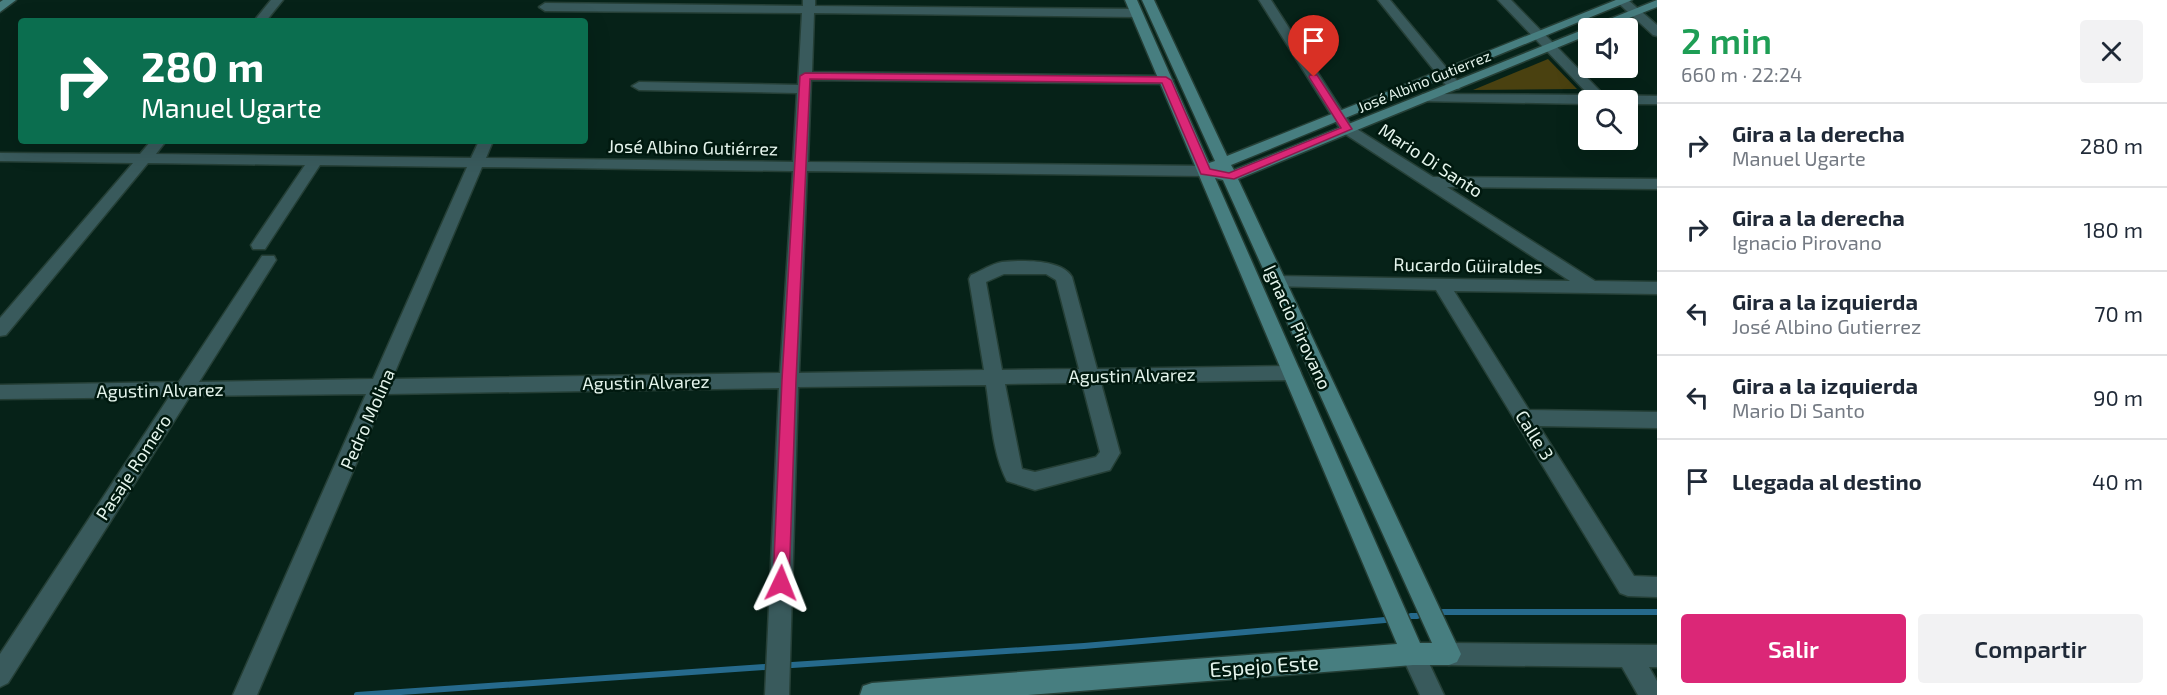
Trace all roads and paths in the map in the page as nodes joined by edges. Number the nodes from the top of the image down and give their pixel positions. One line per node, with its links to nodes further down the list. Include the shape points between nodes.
1 (10, 0): 11 (street)
2 (277, 0): 13 (street)
3 (1265, 0): 30 (street, Mario Di Santo)
4 (1384, 0): 20 (street)
5 (1504, 0): 18 (street)
6 (1623, 0): 12 (street); 18 (street, José Albino Gutierrez)
7 (1657, 3): 12 (street)
8 (547, 4): 10 (street); 14 (street)
9 (1138, 4): 10 (street); 21 (street, Ignacio Pirovano); 38 (street, Ignacio Pirovano)
10 (809, 5): 22 (street)
11 (0, 8)
12 (1635, 12): 15 (street); 16 (street)
13 (262, 18)
14 (540, 18)
15 (1619, 18)
16 (1657, 31)
17 (1578, 35): 19 (street, José Albino Gutierrez)
18 (1538, 36): 19 (street); 20 (street, José Albino Gutierrez)
19 (1549, 47): 24 (street, José Albino Gutierrez); 25 (street)
20 (1443, 74): 24 (street); 30 (street, José Albino Gutierrez)
21 (1166, 80): 22 (street); 39 (street, Ignacio Pirovano)
22 (805, 83): 23 (street); 37 (street)
23 (639, 86)
24 (1454, 86): 26 (street, José Albino Gutierrez)
25 (1591, 90)
26 (1423, 98): 27 (street); 30 (street, José Albino Gutierrez)
27 (1578, 99)
28 (1638, 100): 29 (street)
29 (1657, 100)
30 (1342, 122): 38 (street, José Albino Gutierrez); 40 (street, Mario Di Santo)
31 (156, 144): 34 (street)
32 (485, 144): 36 (street, Pedro Molina)
33 (0, 157): 34 (street, José Albino Gutiérrez)
34 (144, 158): 35 (street, José Albino Gutiérrez); 50 (street)
35 (315, 161): 36 (street, José Albino Gutiérrez); 56 (street, Pasaje Romero)
36 (476, 164): 37 (street, José Albino Gutiérrez); 55 (street, Pedro Molina)
37 (799, 167): 39 (street, José Albino Gutiérrez); 54 (street)
38 (1226, 170): 39 (street); 43 (street, Ignacio Pirovano)
39 (1205, 171): 42 (street, Ignacio Pirovano)
40 (1429, 182): 41 (street); 46 (street, Mario Di Santo)
41 (1657, 184)
42 (1245, 265): 43 (street); 49 (street, Ignacio Pirovano)
43 (1270, 265): 44 (street, Ignacio Pirovano)
44 (1277, 282): 45 (street, Rucardo Güiraldes); 48 (street, Ignacio Pirovano)
45 (1441, 284): 46 (street, Rucardo Güiraldes); 58 (street, Calle 3)
46 (1592, 287): 47 (street, Rucardo Güiraldes)
47 (1657, 288)
48 (1286, 299): 49 (street); 62 (street, Ignacio Pirovano)
49 (1260, 300): 51 (street, Ignacio Pirovano)
50 (0, 330)
51 (1292, 373): 52 (street, Agustin Alvarez); 61 (street, Ignacio Pirovano)
52 (1089, 375): 53 (street, Agustin Alvarez); 53 (street, via 1110,453 1103,464 1035,481 1014,475); 53 (street, via 1064,277 1049,268 1002,268 977,279)
53 (993, 377): 54 (street, Agustin Alvarez)
54 (789, 380): 55 (street, Agustin Alvarez); 67 (street)
55 (381, 386): 56 (street, Agustin Alvarez); 66 (street, Pedro Molina)
56 (182, 390): 57 (street, Agustin Alvarez); 65 (street, Pasaje Romero)
57 (0, 392)
58 (1524, 418): 59 (street); 60 (street, Calle 3, via 1628,586)
59 (1657, 420)
60 (1657, 587)
61 (1413, 654): 62 (street, Espejo Este); 68 (street, Espejo Este); 69 (street)
62 (1449, 654): 63 (street, Espejo Este)
63 (1628, 656): 64 (street, Espejo Este); 70 (street)
64 (1657, 656)
65 (0, 675)
66 (245, 695)
67 (777, 695)
68 (872, 695)
69 (1432, 695)
70 (1652, 695)

